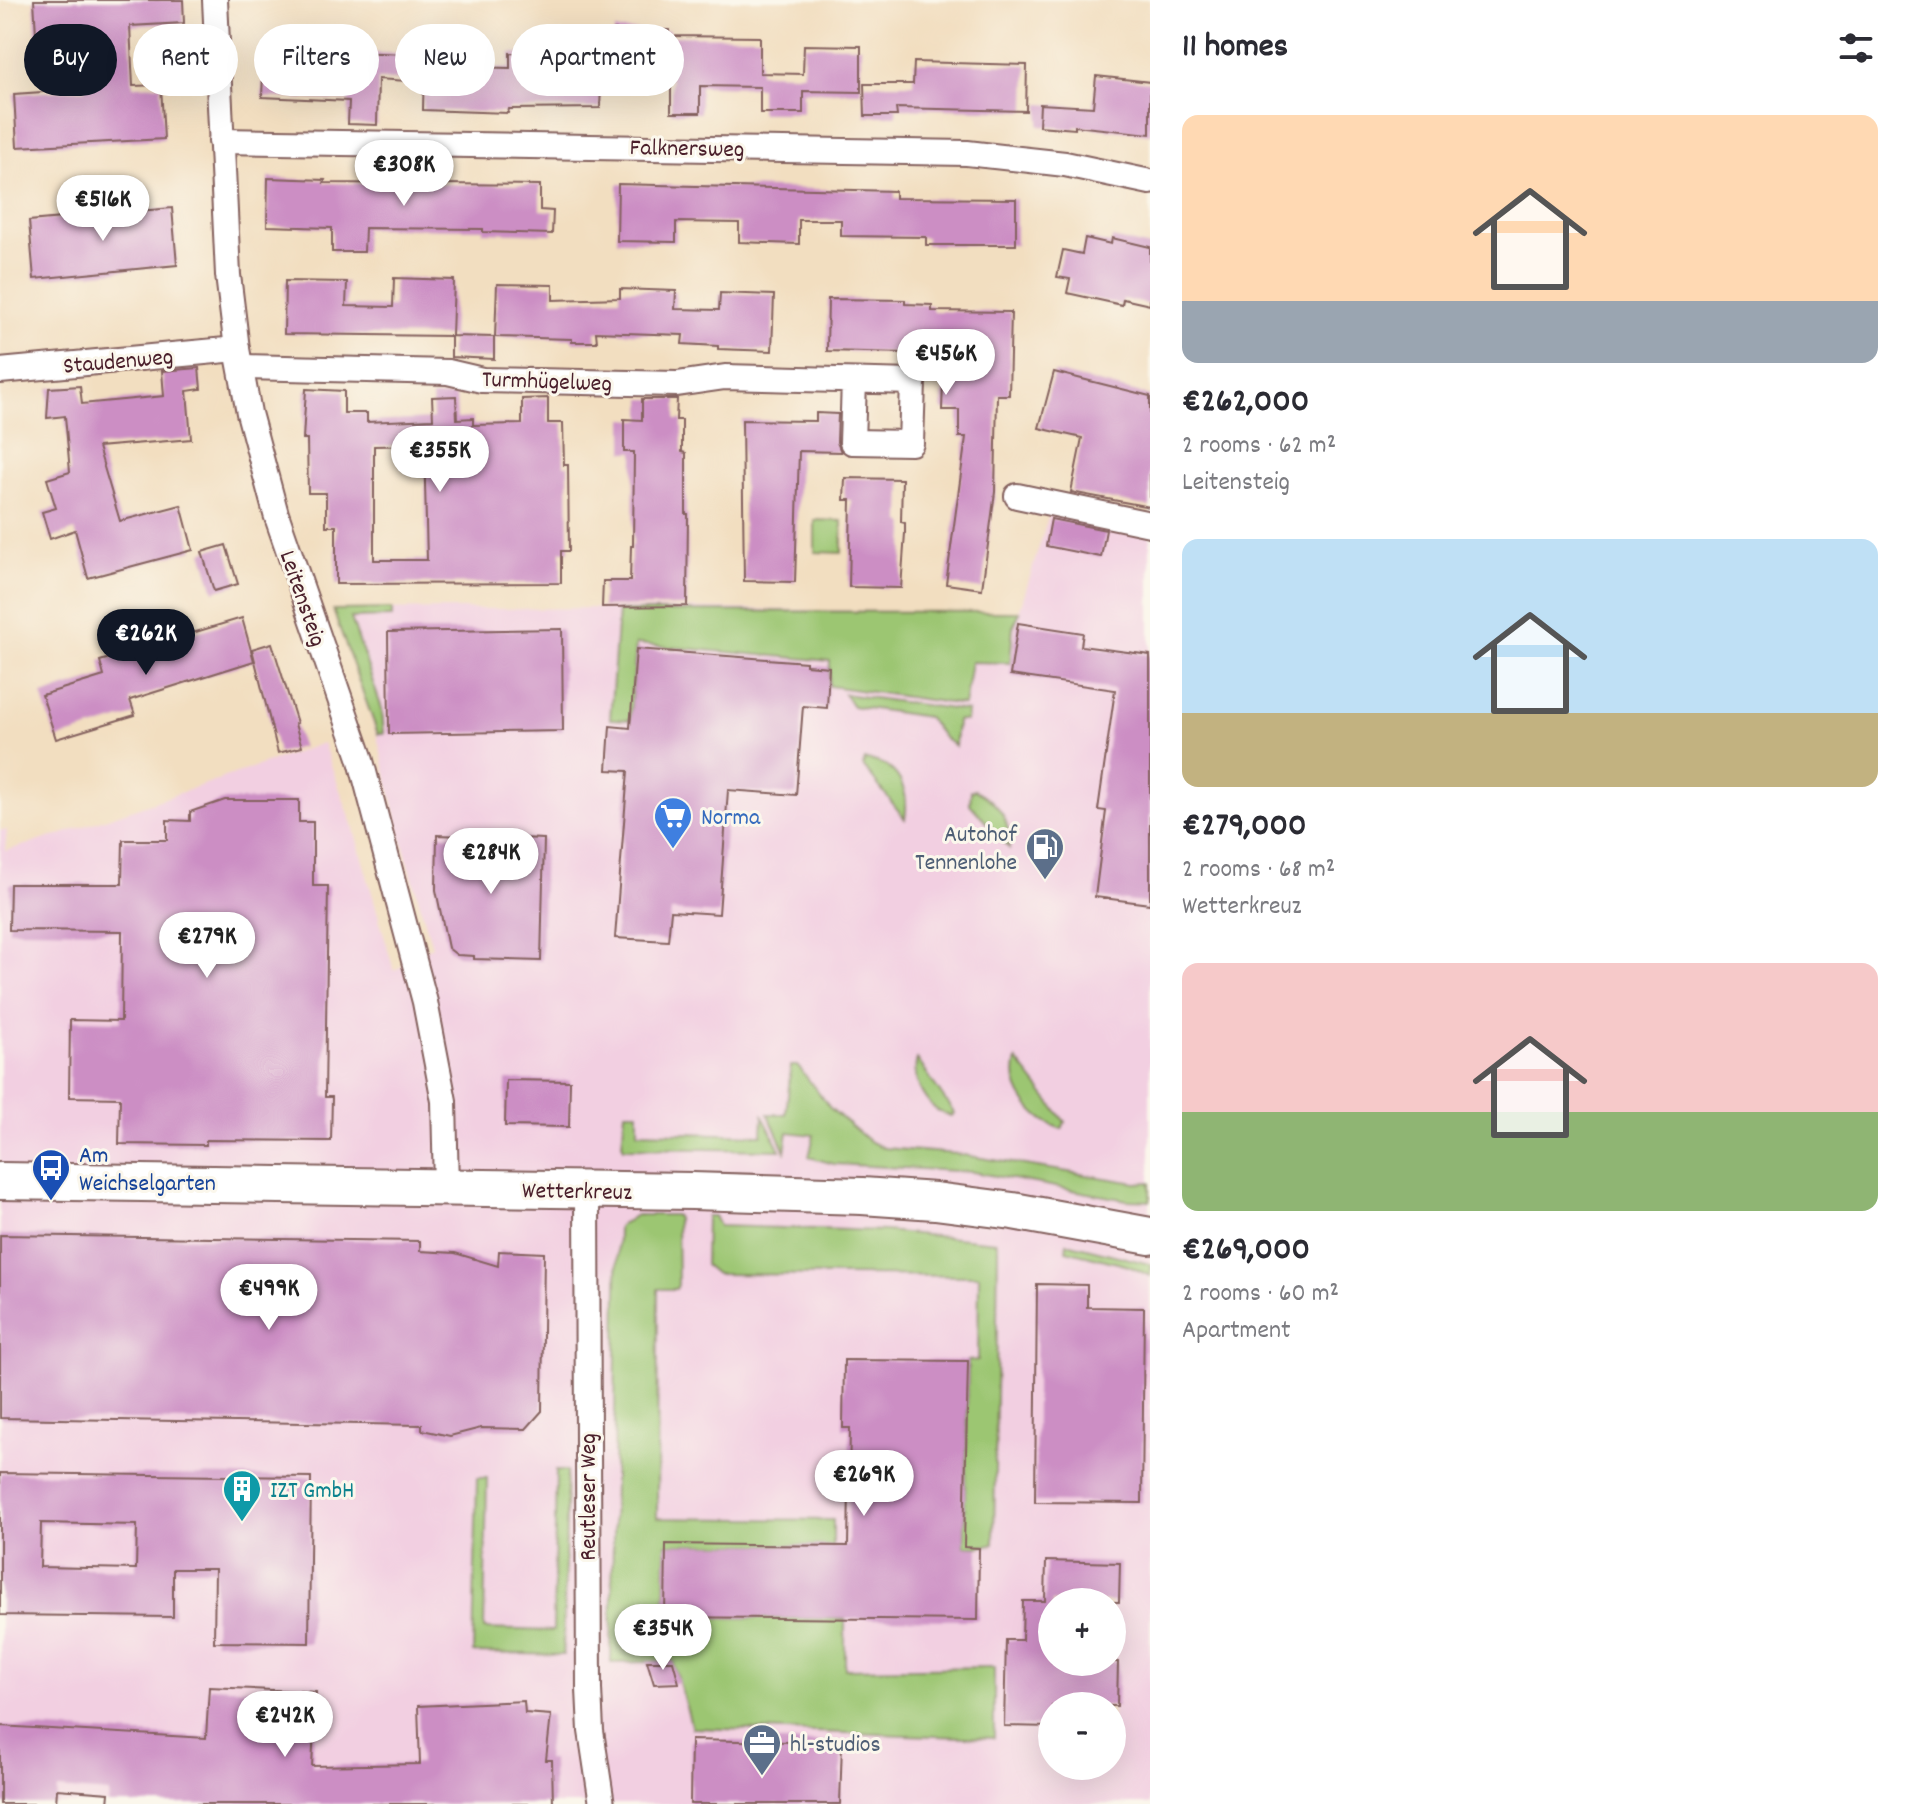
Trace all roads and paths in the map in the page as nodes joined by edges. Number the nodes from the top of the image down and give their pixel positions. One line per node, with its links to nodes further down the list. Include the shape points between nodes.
1 (215, 0): 2 (street, Leitensteig)
2 (221, 141): 3 (street, Falknersweg, via 967,153 1065,164); 4 (street, Leitensteig, via 228,275)
3 (1150, 182)
4 (239, 358): 5 (street, Staudenweg); 6 (street, Turmhügelweg, via 448,372 482,380); 10 (street, Leitensteig, via 276,514 360,757 425,1002 444,1101)
5 (0, 371)
6 (854, 381)
7 (1017, 496): 8 (street)
8 (1150, 524)
9 (0, 1181): 10 (street, Wetterkreuz)
10 (446, 1187): 11 (street, Wetterkreuz)
11 (587, 1190): 12 (street, Wetterkreuz, via 935,1201); 13 (street, Reutleser Weg, via 588,1675)
12 (1150, 1236)
13 (602, 1804)

